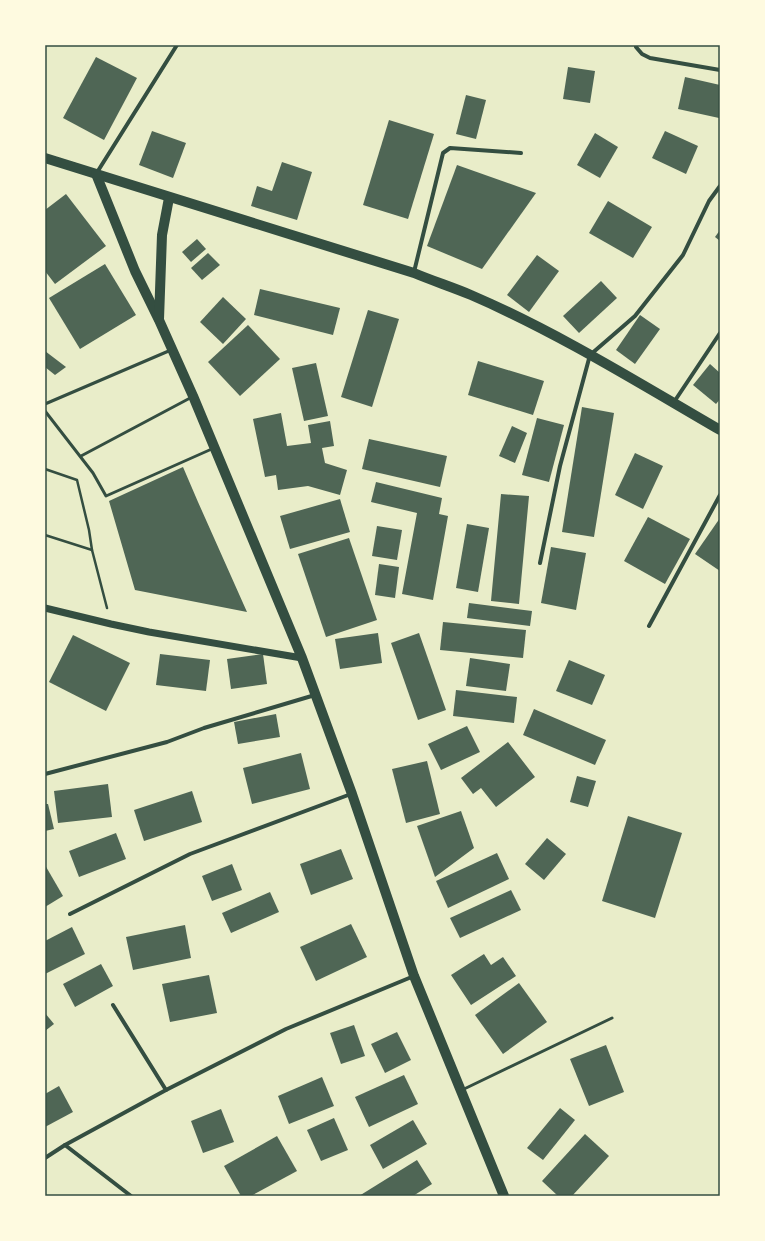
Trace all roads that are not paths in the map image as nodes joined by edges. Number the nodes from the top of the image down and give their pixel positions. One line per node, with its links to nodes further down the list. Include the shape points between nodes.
1 (177, 45): 6 (street)
2 (636, 45): 3 (street, via 642,54 650,58)
3 (720, 70)
4 (521, 153): 9 (street, via 450,148 443,153)
5 (45, 158): 6 (main road)
6 (96, 174): 8 (main road); 10 (main road, via 135,271)
7 (720, 186): 13 (street, via 709,201 684,255 635,316)
8 (169, 198): 9 (main road); 10 (main road, via 162,235)
9 (414, 273): 13 (main road, via 471,295)
10 (159, 320): 12 (main road)
11 (720, 333): 15 (street)
12 (172, 349): 14 (main road); 16 (lane)
13 (590, 355): 15 (main road); 22 (street, via 560,466)
14 (193, 396): 19 (main road); 20 (lane)
15 (674, 403): 18 (main road)
16 (45, 404)
17 (45, 411): 20 (lane)
18 (720, 430)
19 (214, 448): 20 (lane, via 106,496); 25 (main road)
20 (81, 456)
21 (720, 495): 24 (street)
22 (540, 563)
23 (45, 608): 25 (street, via 111,624)
24 (650, 626)
25 (302, 658): 26 (main road)
26 (316, 695): 27 (street, via 204,728 167,742); 28 (main road)
27 (45, 774)
28 (352, 794): 29 (street, via 190,854); 30 (main road)
29 (70, 914)
30 (414, 976): 33 (street, via 286,1029); 34 (main road)
31 (113, 1004): 33 (street)
32 (612, 1018): 34 (lane)
33 (166, 1090): 35 (street)
34 (461, 1091): 38 (main road)
35 (65, 1145): 36 (street); 37 (street)
36 (45, 1158)
37 (131, 1196)
38 (504, 1196)

